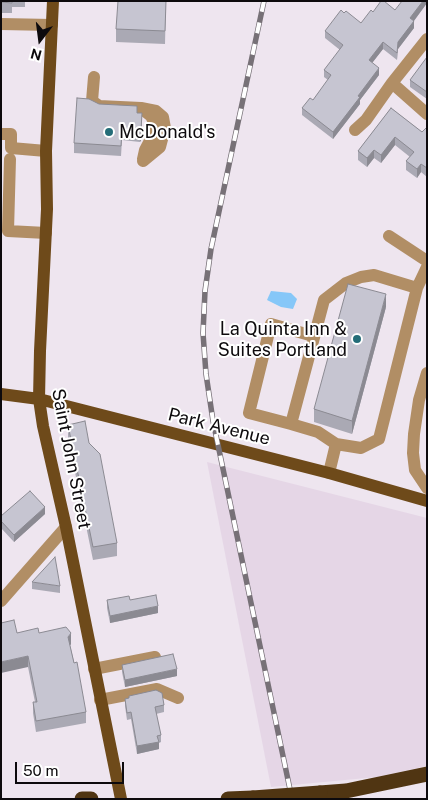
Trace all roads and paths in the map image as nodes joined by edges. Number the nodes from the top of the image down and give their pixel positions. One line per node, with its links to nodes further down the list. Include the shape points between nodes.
1 (53, 1): 5 (main road, Saint John Street)
2 (1, 19): 4 (street, via 16,20)
3 (1, 24): 4 (street)
4 (20, 24): 5 (street)
5 (52, 25): 13 (main road, Saint John Street)
6 (427, 39): 8 (street)
7 (94, 77): 9 (street, via 92,101 99,106)
8 (392, 83): 10 (street); 11 (street)
9 (141, 108)
10 (427, 114)
11 (355, 130)
12 (1, 134): 14 (street, via 11,134)
13 (46, 151): 14 (street); 15 (main road, Saint John Street)
14 (7, 155): 15 (street, via 8,231)
15 (46, 233): 23 (main road, Saint John Street)
16 (389, 236): 17 (street)
17 (427, 261)
18 (427, 267): 19 (street)
19 (417, 288): 20 (street, via 374,275 346,283 324,300); 25 (street, via 379,439 361,448)
20 (314, 336): 24 (street); 24 (street, via 270,324 249,413)
21 (427, 373): 27 (street, via 416,417 413,453 415,470)
22 (1, 394): 23 (main road, Park Avenue)
23 (39, 399): 26 (main road, Park Avenue); 29 (main road, Saint John Street)
24 (291, 424): 25 (street, via 318,432)
25 (336, 444): 26 (street)
26 (329, 473): 28 (main road, Park Avenue)
27 (427, 488)
28 (427, 501)
29 (66, 527): 30 (street); 32 (main road, Saint John Street)
30 (1, 601)
31 (154, 657): 32 (street)
32 (94, 669): 34 (main road, Saint John Street)
33 (178, 698): 34 (street, via 157,689)
34 (100, 700): 40 (main road, Saint John Street)
35 (427, 774): 36 (highway, bridge, via 346,791)
36 (253, 798): 41 (highway)
37 (82, 799): 38 (highway)
38 (86, 799): 39 (highway)
39 (91, 799)
40 (121, 799)
41 (228, 799)

